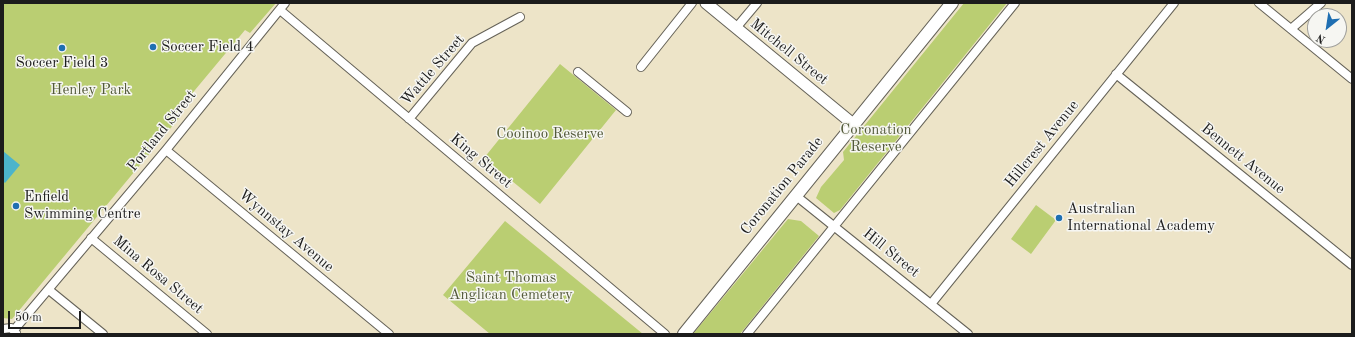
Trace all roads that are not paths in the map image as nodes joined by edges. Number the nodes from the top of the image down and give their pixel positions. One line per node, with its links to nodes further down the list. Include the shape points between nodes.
1 (285, 3): 10 (street, Portland Street)
2 (692, 3): 14 (street)
3 (706, 3): 12 (street, Mitchell Street)
4 (757, 3): 12 (street)
5 (952, 3): 20 (main road, Coronation Parade)
6 (1015, 3): 23 (street)
7 (1174, 3): 16 (street, Hillcrest Avenue)
8 (1259, 3): 13 (street)
9 (1320, 3): 13 (street)
10 (280, 10): 19 (street, King Street); 21 (street, Portland Street)
11 (520, 16): 19 (street, Wattle Street, via 472,43)
12 (736, 28): 20 (street, Mitchell Street)
13 (1291, 29): 17 (street)
14 (641, 67)
15 (578, 72): 18 (street)
16 (1116, 74): 25 (street, Bennett Avenue); 27 (street, Hillcrest Avenue)
17 (1352, 79)
18 (627, 112)
19 (409, 119): 33 (street, King Street)
20 (853, 124): 22 (main road, Coronation Parade)
21 (166, 150): 24 (street, Portland Street); 32 (street, Wynnstay Avenue)
22 (795, 195): 23 (street, Hill Street); 34 (main road, Coronation Parade)
23 (834, 226): 27 (street, Hill Street); 35 (street)
24 (91, 238): 26 (street, Portland Street); 31 (street, Mina Rosa Street)
25 (1352, 265)
26 (49, 290): 29 (street, Portland Street); 30 (street)
27 (931, 304): 36 (street, Hill Street)
28 (3, 329): 29 (street, via 9,328)
29 (15, 332)
30 (103, 334)
31 (207, 334)
32 (389, 334)
33 (665, 334)
34 (684, 334)
35 (747, 334)
36 (968, 334)

